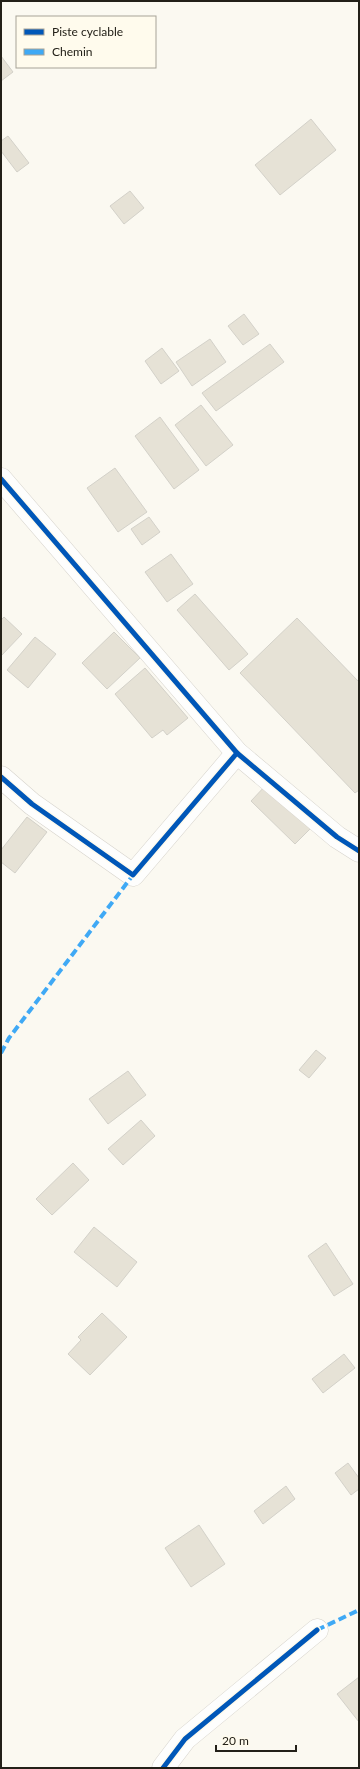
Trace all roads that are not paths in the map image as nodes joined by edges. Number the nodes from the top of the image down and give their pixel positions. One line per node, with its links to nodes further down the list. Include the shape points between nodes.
1 (1, 479): 2 (street)
2 (237, 753): 3 (street, via 133,875 32,804); 4 (street, via 337,837)
3 (1, 778)
4 (359, 851)
5 (317, 1630): 6 (street, via 184,1739)
6 (163, 1768)

